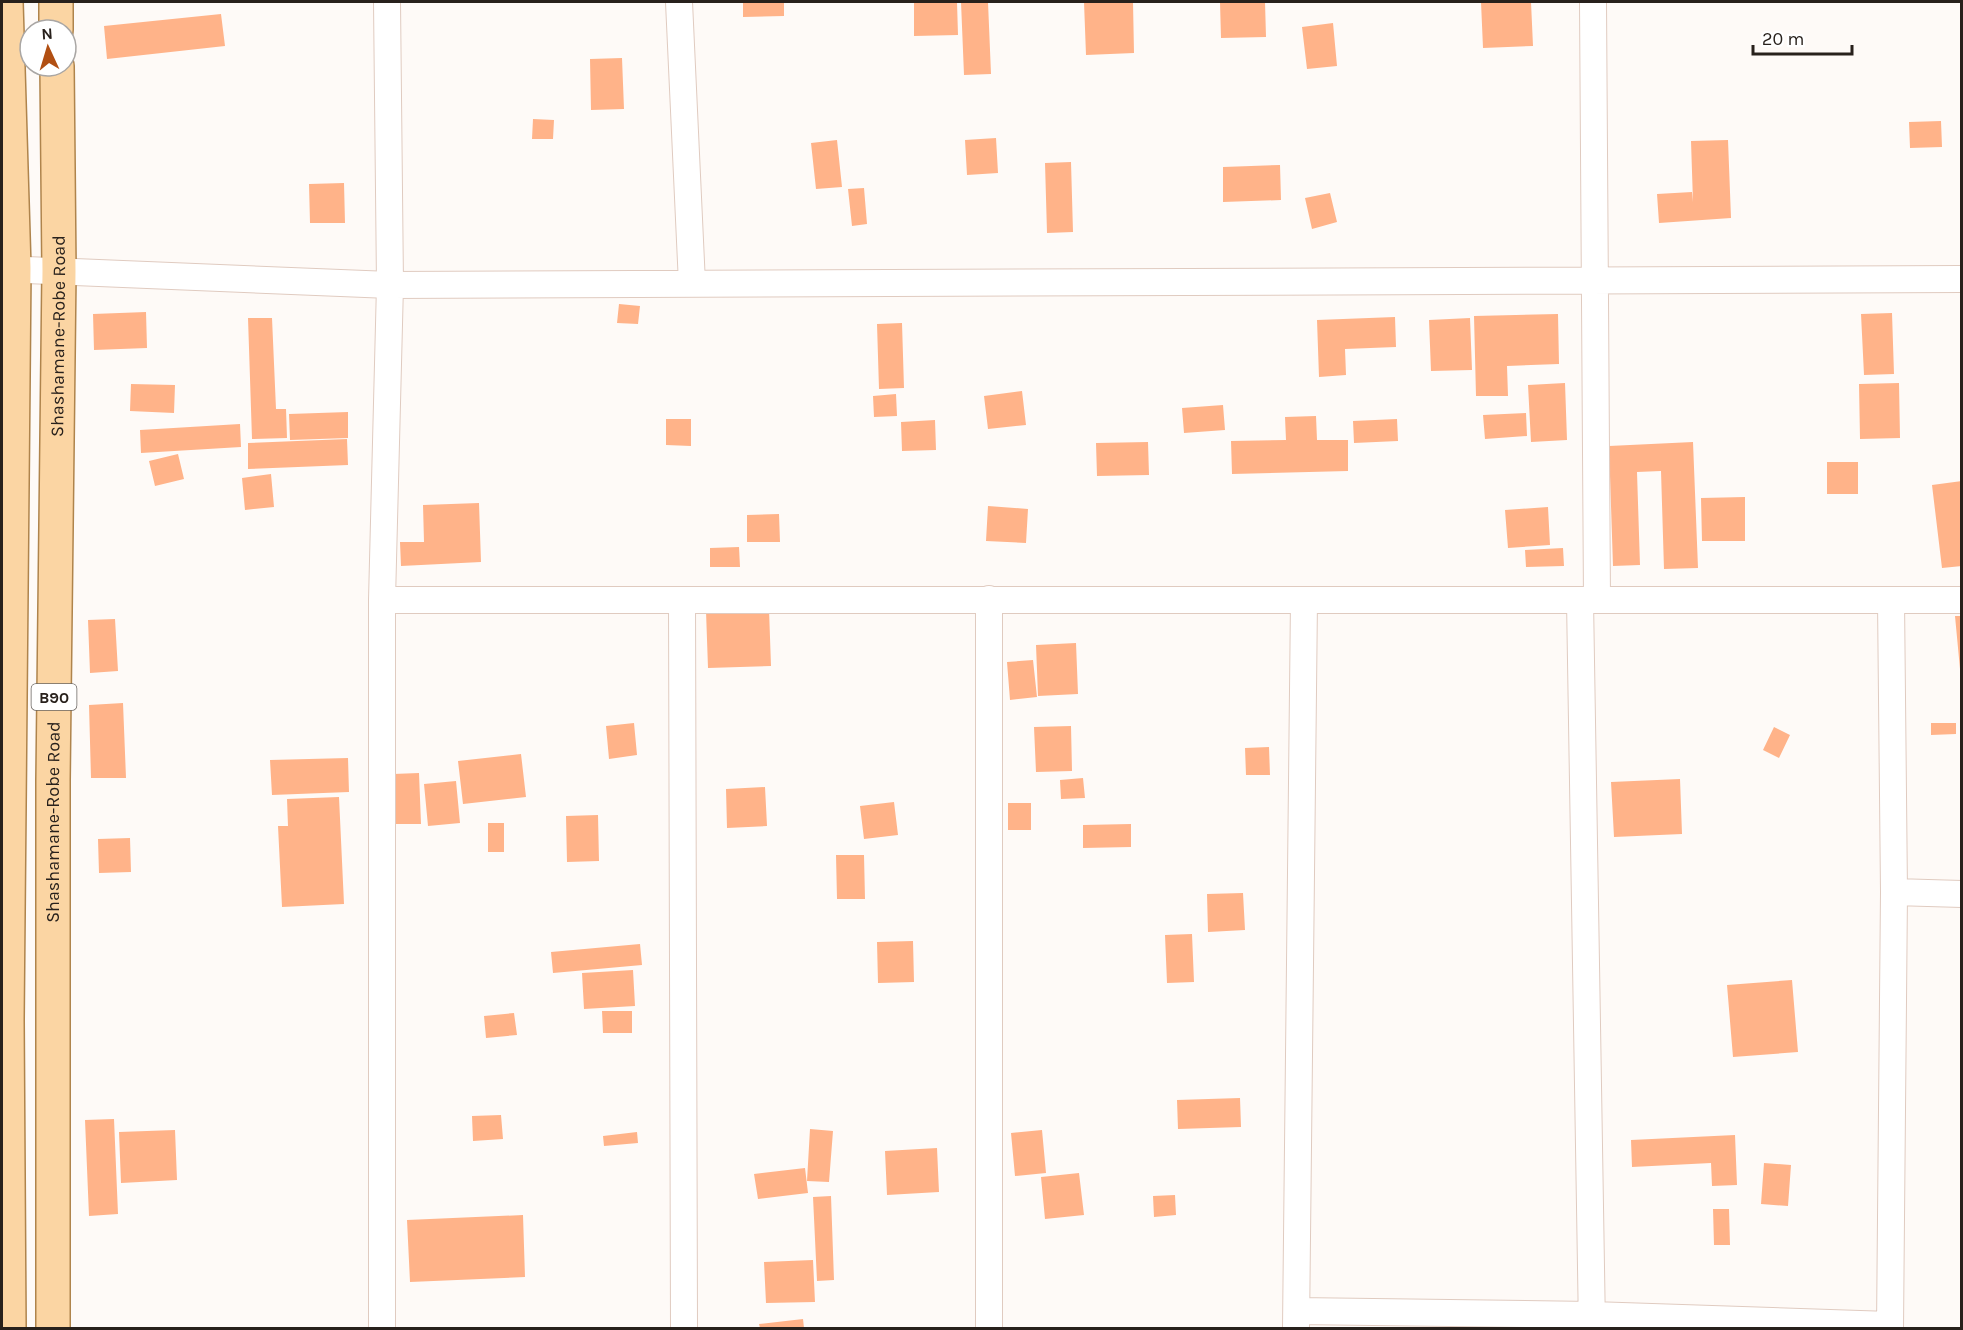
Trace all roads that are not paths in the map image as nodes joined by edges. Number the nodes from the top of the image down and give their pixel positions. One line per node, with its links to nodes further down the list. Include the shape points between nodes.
1 (6, 2): 8 (main road, B90)
2 (56, 2): 6 (main road)
3 (387, 2): 13 (street)
4 (679, 2): 12 (street)
5 (1593, 2): 11 (street)
6 (56, 18)
7 (57, 78): 9 (main road, Shashamane-Robe Road / B90)
8 (8, 269): 9 (street); 26 (main road, B90)
9 (59, 271): 13 (street); 27 (main road, Shashamane-Robe Road / B90, via 53,769)
10 (1962, 279): 11 (street)
11 (1595, 280): 12 (street); 18 (street)
12 (692, 284): 13 (street)
13 (390, 285): 14 (street)
14 (382, 600): 15 (street); 28 (street)
15 (682, 600): 16 (street); 29 (street)
16 (989, 600): 17 (street); 30 (street)
17 (1304, 600): 18 (street); 23 (street)
18 (1589, 600): 19 (street); 24 (street)
19 (1891, 600): 20 (street); 21 (street)
20 (1962, 600)
21 (1894, 892): 22 (street); 25 (street)
22 (1962, 894)
23 (1297, 1320): 24 (street)
24 (1592, 1322): 25 (street)
25 (1890, 1327)
26 (9, 1329)
27 (53, 1329)
28 (382, 1329)
29 (684, 1329)
30 (989, 1329)

